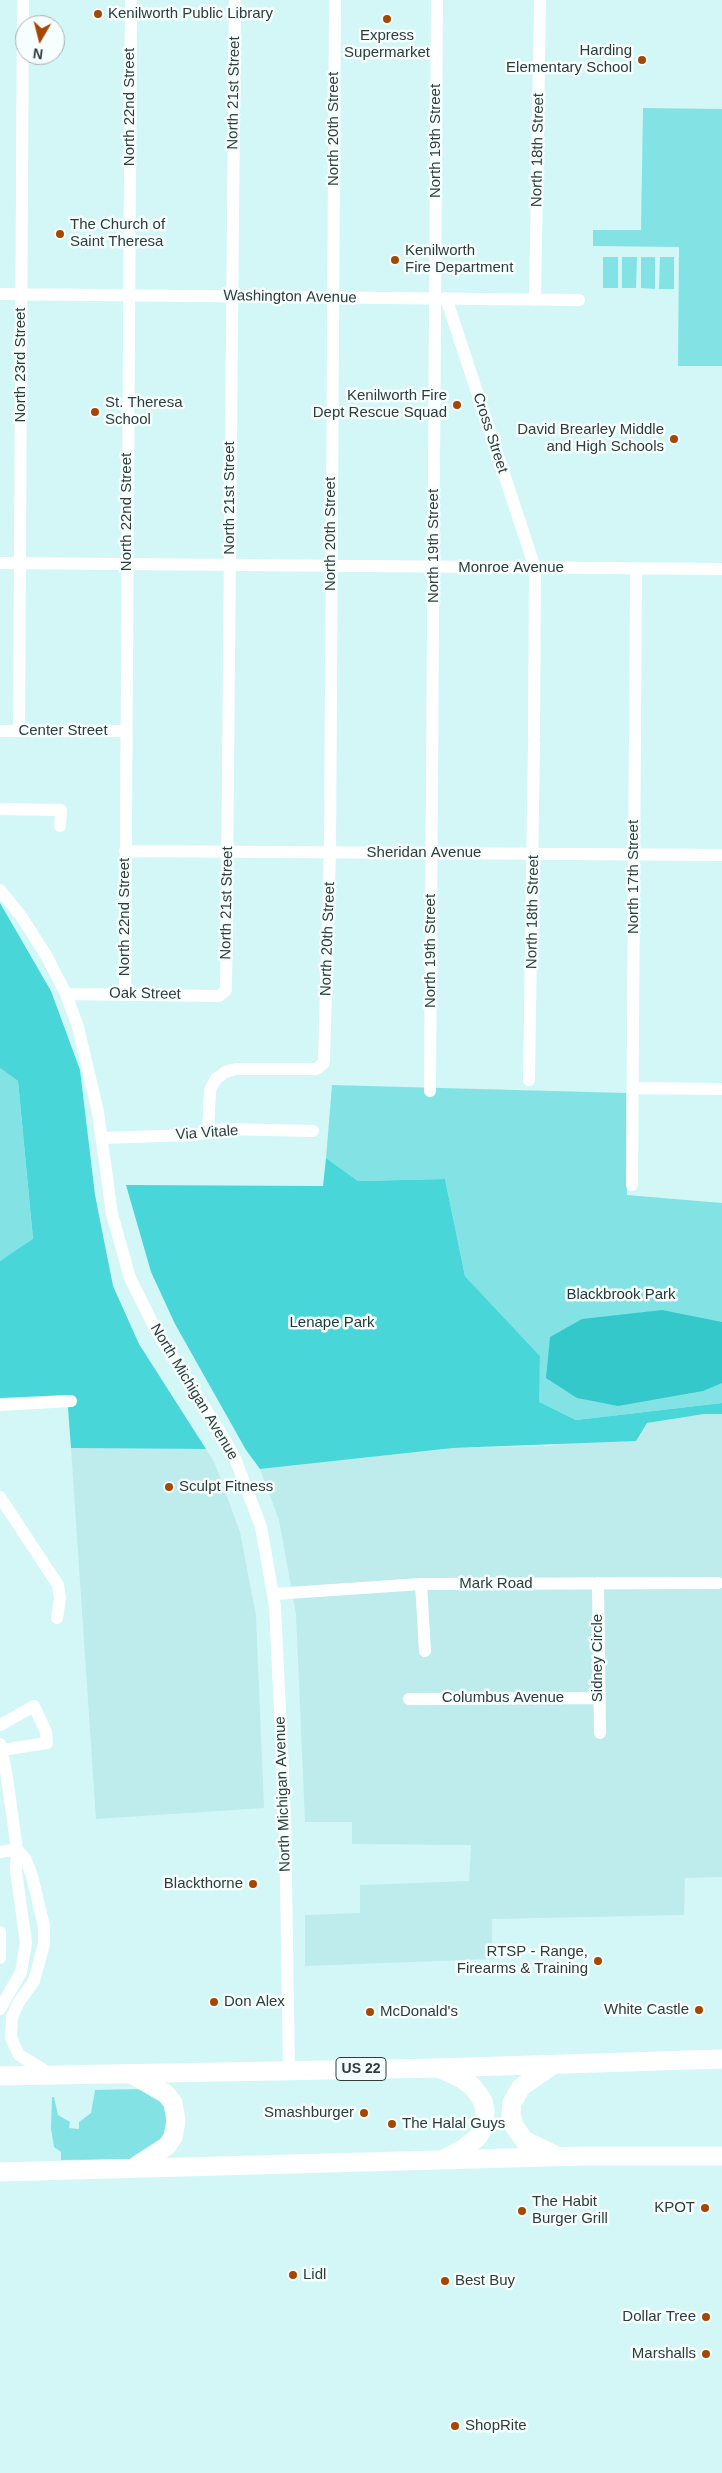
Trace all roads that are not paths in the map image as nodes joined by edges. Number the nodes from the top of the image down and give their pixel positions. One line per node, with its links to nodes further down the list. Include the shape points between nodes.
1 (23, 0): 8 (street, North 23rd Street)
2 (130, 0): 9 (street, North 22nd Street)
3 (235, 0): 10 (street, North 21st Street)
4 (335, 0): 11 (street, North 20th Street)
5 (437, 0): 12 (street, North 19th Street)
6 (540, 0): 13 (street, North 18th Street)
7 (0, 294): 8 (street, Washington Avenue)
8 (22, 294): 9 (street, Washington Avenue); 16 (street, North 23rd Street)
9 (129, 295): 10 (street, Washington Avenue); 17 (street, North 22nd Street)
10 (232, 296): 11 (street, Washington Avenue); 18 (street, North 21st Street)
11 (332, 297): 12 (street, Washington Avenue); 19 (street, North 20th Street)
12 (440, 298): 13 (street, Washington Avenue); 20 (street, North 19th Street); 21 (street, Cross Street)
13 (535, 300): 14 (street, Washington Avenue)
14 (579, 300)
15 (0, 564): 16 (street, Monroe Avenue)
16 (20, 564): 17 (street, Monroe Avenue); 25 (street, North 23rd Street)
17 (127, 564): 18 (street, Monroe Avenue); 26 (street, North 22nd Street)
18 (230, 565): 19 (street, Monroe Avenue); 30 (street, North 21st Street)
19 (331, 566): 20 (street, Monroe Avenue); 31 (street, North 20th Street)
20 (433, 567): 21 (street, Monroe Avenue); 32 (street, North 19th Street)
21 (535, 568): 22 (street, Monroe Avenue); 33 (street, North 18th Street)
22 (636, 569): 23 (street, Monroe Avenue); 34 (street, North 17th Street)
23 (722, 569)
24 (0, 731): 25 (street, Center Street)
25 (19, 731): 26 (street, Center Street)
26 (126, 731): 29 (street, North 22nd Street)
27 (0, 809): 28 (street, via 61,810)
28 (60, 826)
29 (126, 851): 30 (street, Sheridan Avenue); 37 (street, North 22nd Street)
30 (228, 852): 31 (street, Sheridan Avenue); 38 (street, North 21st Street, via 226,990)
31 (330, 852): 32 (street, Sheridan Avenue); 45 (street, North 20th Street, via 324,1060 316,1069 236,1069 225,1072 210,1090)
32 (432, 853): 33 (street, Sheridan Avenue); 43 (street, North 19th Street)
33 (534, 854): 34 (street, Sheridan Avenue); 40 (street, North 18th Street)
34 (634, 854): 35 (street, Sheridan Avenue); 41 (street, North 17th Street)
35 (722, 855)
36 (0, 890): 39 (street, North Michigan Avenue, via 46,955)
37 (125, 993): 38 (street, Oak Street, via 218,996); 39 (street, Oak Street)
38 (222, 993)
39 (66, 994): 46 (street, North Michigan Avenue, via 87,1060)
40 (529, 1080)
41 (633, 1088): 42 (street); 47 (street, North 17th Street)
42 (722, 1089)
43 (430, 1091)
44 (313, 1131): 45 (street, Via Vitale, via 224,1129)
45 (208, 1132): 46 (street, Via Vitale)
46 (102, 1138): 54 (street, North Michigan Avenue, via 112,1214 130,1278 159,1336 235,1458 262,1527)
47 (632, 1185)
48 (71, 1401): 49 (street)
49 (0, 1405)
50 (0, 1497): 55 (street, via 58,1585)
51 (598, 1583): 52 (street, Mark Road); 53 (street, Mark Road); 57 (street, Sidney Circle)
52 (718, 1583)
53 (421, 1584): 54 (street, Mark Road); 56 (street)
54 (274, 1594): 70 (street, North Michigan Avenue, via 285,1817)
55 (57, 1618)
56 (425, 1651)
57 (598, 1698): 58 (street, Columbus Avenue); 60 (street, Sidney Circle)
58 (409, 1699)
59 (0, 1725): 61 (street, via 34,1706 46,1732 47,1743)
60 (600, 1733)
61 (1, 1747): 62 (street)
62 (17, 1849): 63 (street); 66 (street, via 16,1871 26,1942 21,1972); 72 (street, via 26,1860 32,1876 44,1926 44,1944 34,1981 12,2017 11,2038 16,2052 23,2059)
63 (0, 1852)
64 (0, 1932): 65 (street)
65 (0, 1958)
66 (0, 2009)
67 (722, 2059): 68 (highway, US 22)
68 (554, 2065): 69 (highway, US 22); 75 (highway, via 521,2087 512,2102 512,2114 514,2126 524,2140)
69 (438, 2068): 70 (highway, US 22); 76 (highway, via 473,2087 483,2100 485,2111 484,2125 474,2141)
70 (289, 2070): 71 (highway, US 22)
71 (128, 2073): 72 (highway, US 22); 77 (highway, via 166,2094 173,2103 176,2121 173,2137 167,2146)
72 (54, 2075): 73 (highway, US 22)
73 (0, 2076)
74 (722, 2156): 75 (highway)
75 (561, 2157): 76 (highway)
76 (438, 2161): 77 (highway)
77 (132, 2168): 78 (highway)
78 (0, 2172)

